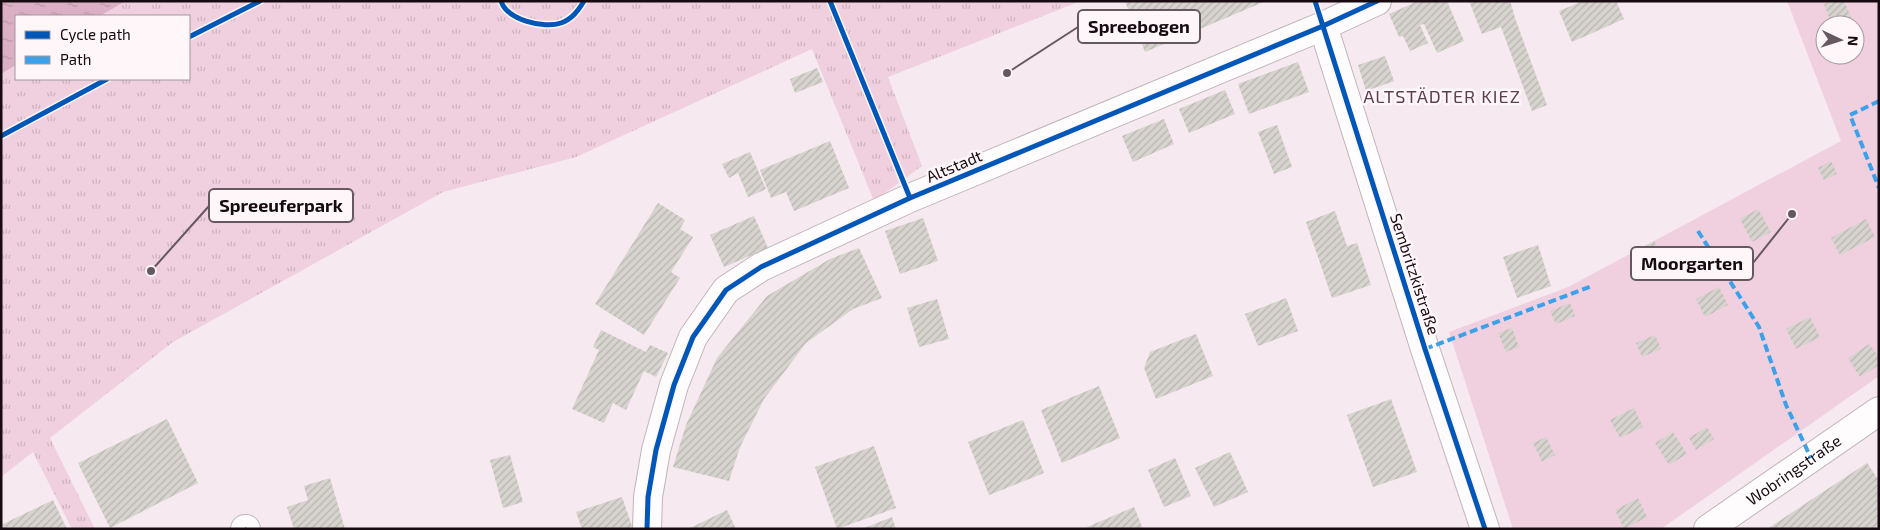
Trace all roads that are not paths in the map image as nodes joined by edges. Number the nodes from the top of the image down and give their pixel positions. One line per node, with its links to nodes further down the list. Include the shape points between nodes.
1 (1377, 1): 2 (street, Altstadt)
2 (1323, 26): 4 (street, Altstadt, via 910,198 761,267 726,290 693,337 674,385 656,450 648,497); 5 (street, Sembritzkistraße)
3 (1879, 411): 6 (street, Wobringstraße)
4 (647, 529)
5 (1485, 529)
6 (1708, 529)

